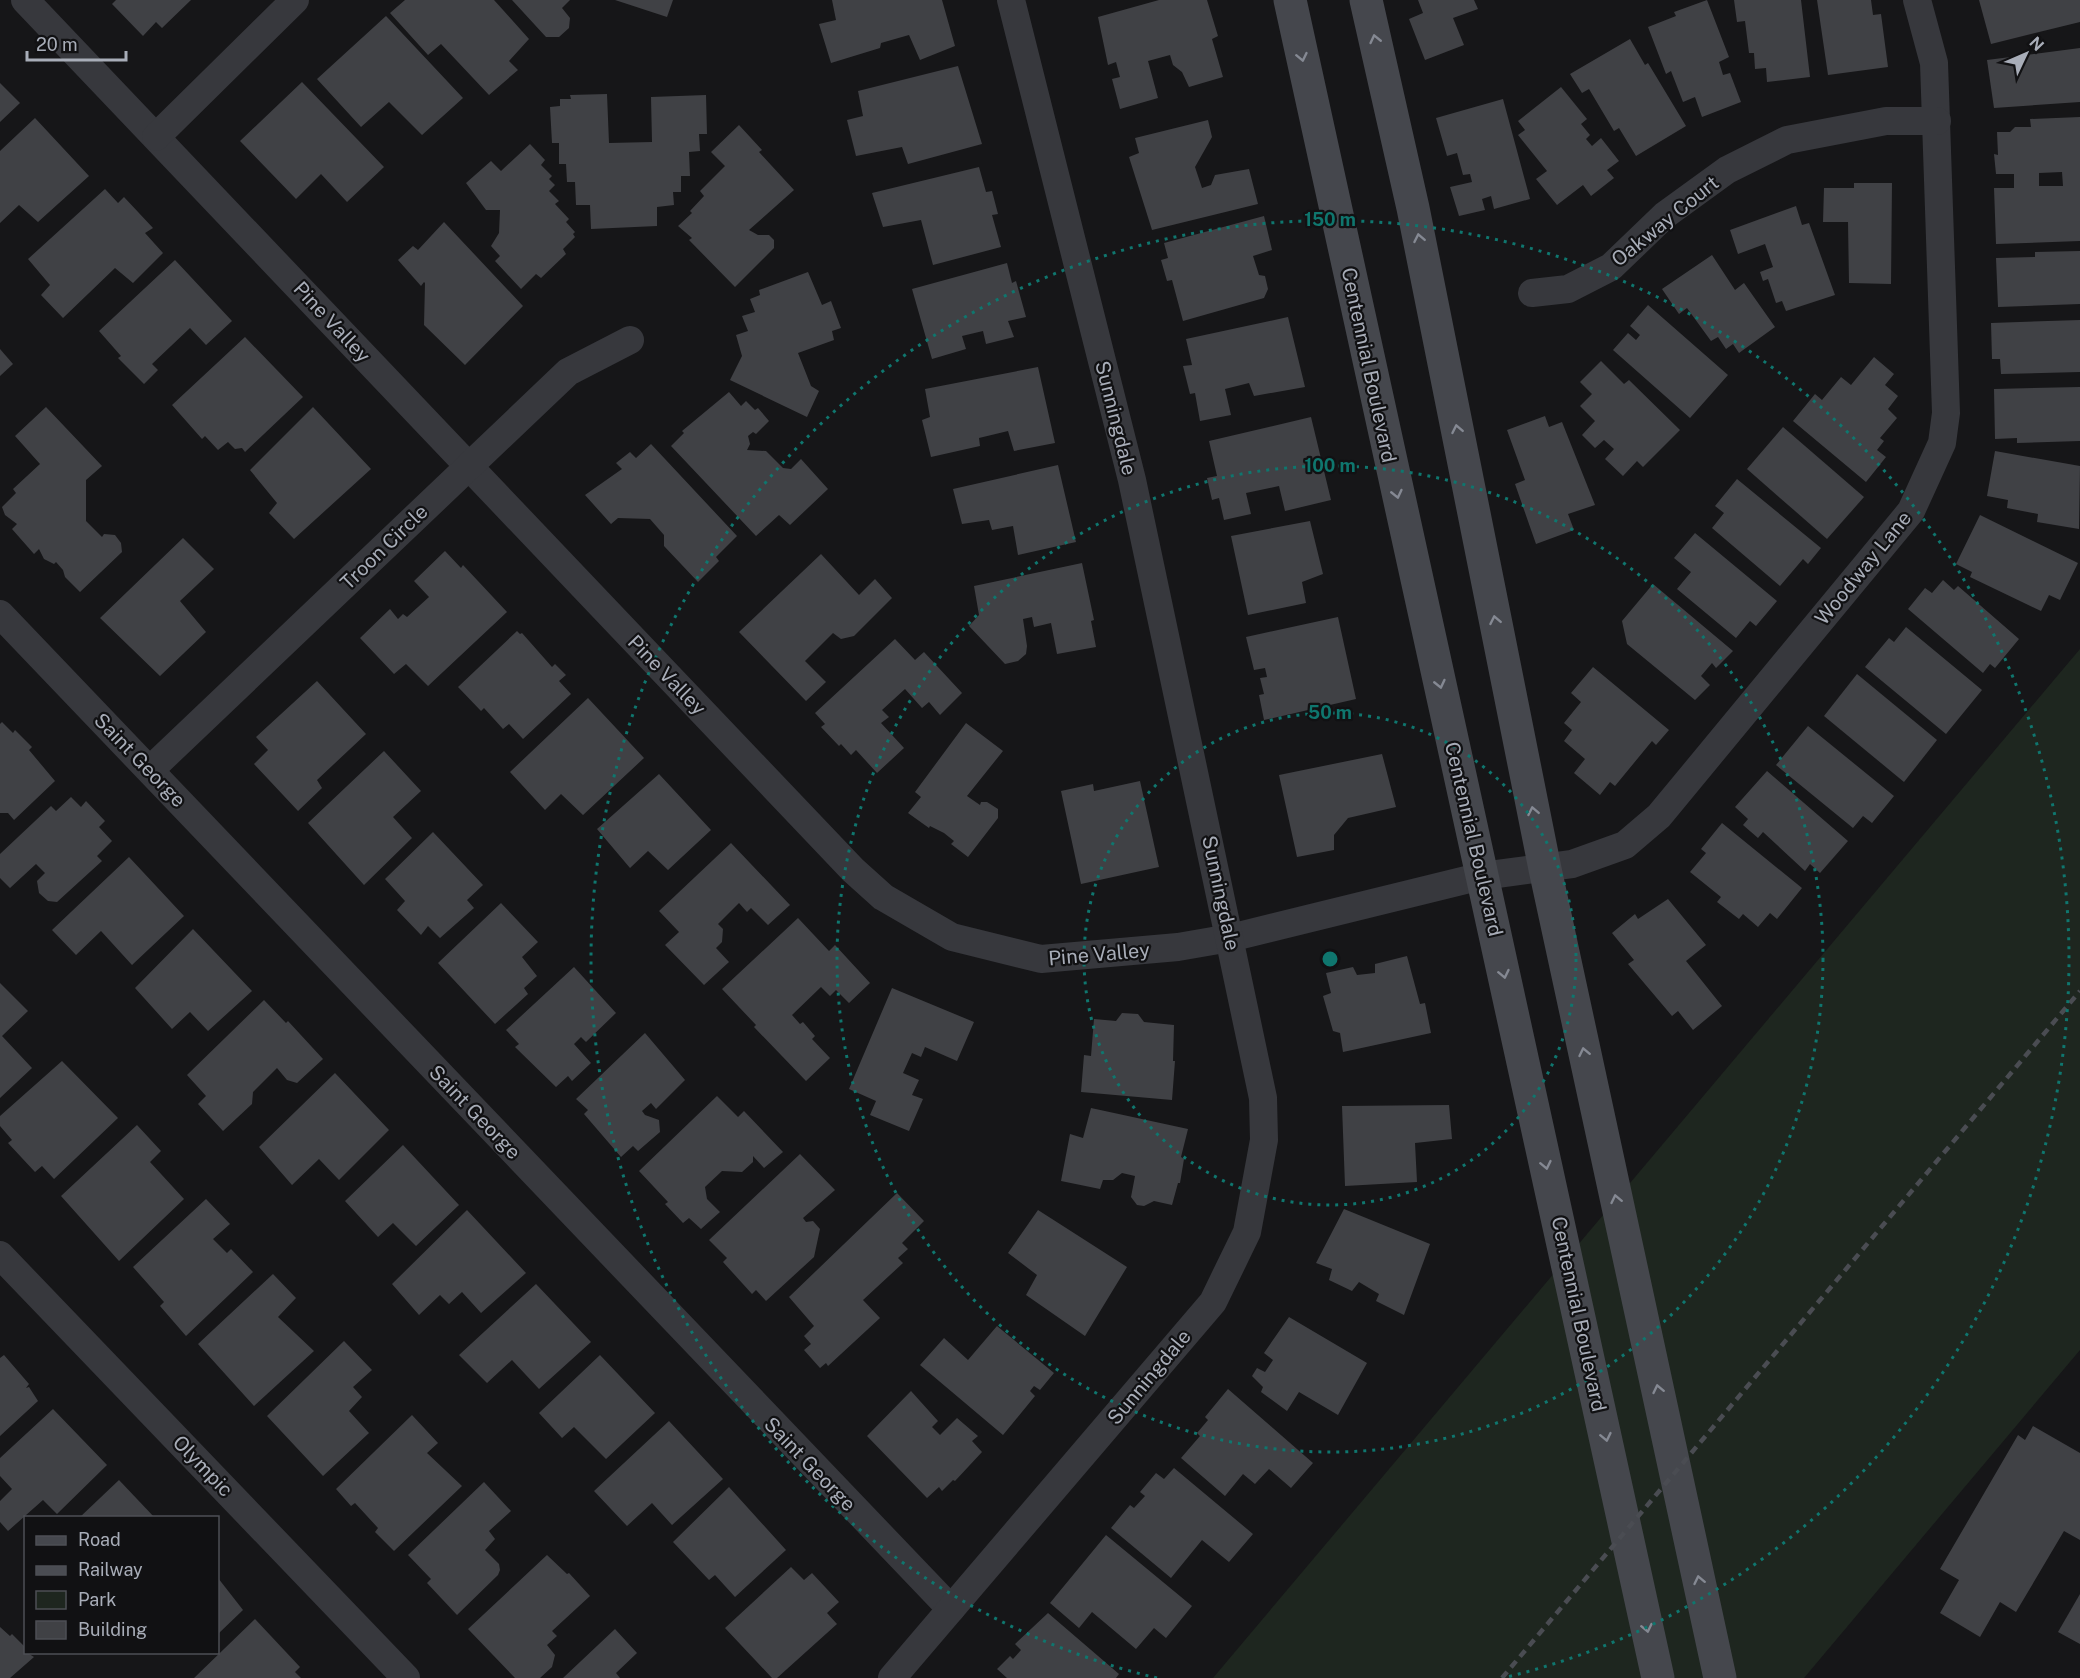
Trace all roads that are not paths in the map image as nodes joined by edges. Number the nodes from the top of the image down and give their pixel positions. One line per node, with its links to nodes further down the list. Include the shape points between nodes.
1 (25, 0): 8 (street, Pine Valley)
2 (295, 0): 8 (street)
3 (1011, 0): 16 (street, Sunningdale, via 1132,480)
4 (1290, 0): 15 (main road, Centennial Boulevard, one-way to 15)
5 (1366, 0): 14 (main road, one-way to 5, via 1413,208)
6 (1917, 0): 7 (street, Woodway Lane, via 1934,63)
7 (1937, 121): 9 (street, Oakway Court, via 1886,120 1788,140 1727,170 1665,215 1611,267 1568,289); 14 (street, Woodway Lane, via 1946,413 1941,443 1911,511 1659,816 1625,845 1572,864)
8 (156, 137): 11 (street, Pine Valley)
9 (1533, 293)
10 (630, 340): 11 (street, Troon Circle, via 568,372)
11 (467, 467): 13 (street, Troon Circle); 16 (street, Pine Valley, via 883,897 952,938 1041,959 1178,947)
12 (0, 614): 13 (street, Saint George)
13 (150, 770): 18 (street, Saint George)
14 (1545, 868): 15 (street, Woodway Lane); 22 (main road, one-way to 14)
15 (1482, 876): 16 (street, Pine Valley); 21 (main road, Centennial Boulevard, one-way to 21)
16 (1230, 938): 18 (street, Sunningdale, via 1263,1098 1264,1140 1247,1232 1213,1302)
17 (0, 1255): 19 (street, Olympic)
18 (951, 1609): 20 (street, Sunningdale)
19 (406, 1678)
20 (892, 1678)
21 (1658, 1678)
22 (1720, 1678)

